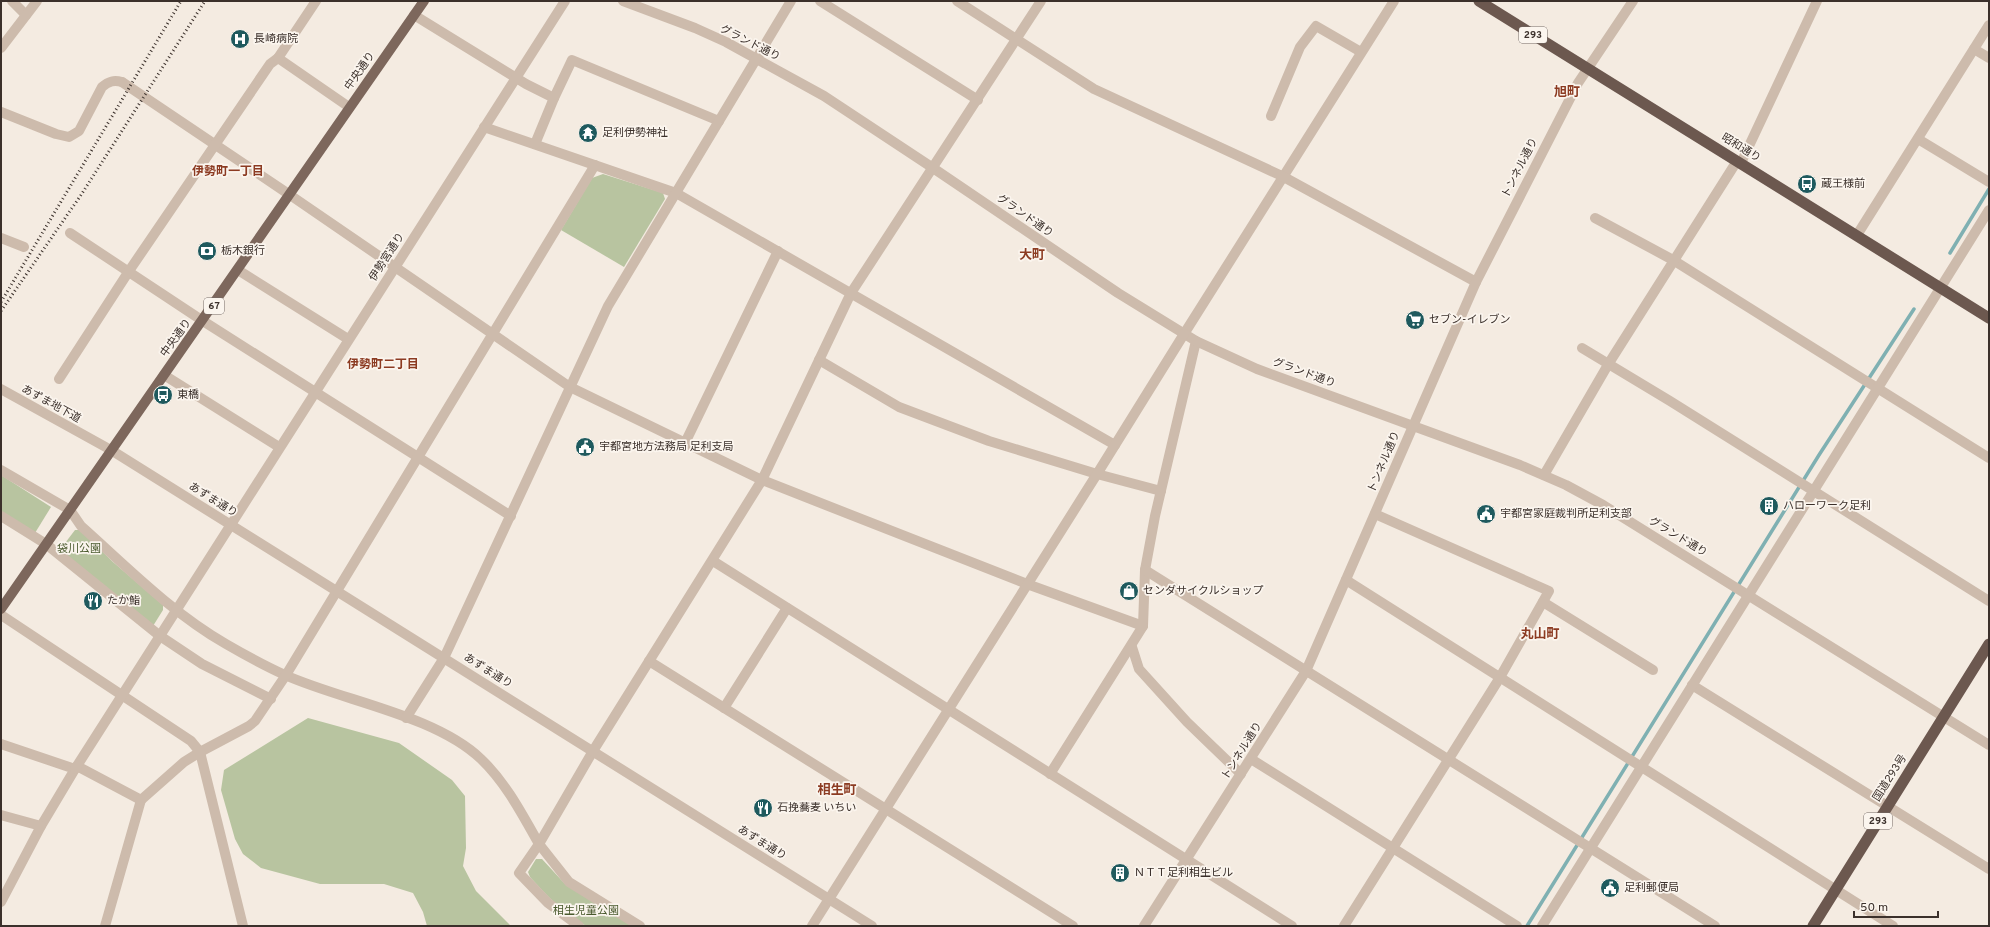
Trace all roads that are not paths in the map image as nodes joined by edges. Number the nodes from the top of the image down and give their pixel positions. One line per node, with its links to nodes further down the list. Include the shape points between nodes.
1 (12, 1): 15 (street)
2 (37, 1): 15 (street)
3 (316, 1): 22 (street)
4 (424, 1): 16 (main road, 中央通り / 67)
5 (565, 1): 26 (street, 伊勢宮通り)
6 (623, 1): 24 (street, グランド通り, via 695,28)
7 (791, 1): 24 (street)
8 (820, 1): 28 (street)
9 (957, 1): 18 (street)
10 (1041, 1): 18 (street)
11 (1394, 1): 21 (street)
12 (1479, 1): 25 (highway, 昭和通り / 293)
13 (1633, 1): 25 (street, トンネル通り)
14 (1817, 1): 37 (street)
15 (26, 14): 19 (street)
16 (414, 15): 26 (street); 29 (main road, 中央通り / 67)
17 (1989, 25): 20 (street)
18 (1016, 39): 28 (street); 40 (street, via 1094,89)
19 (1, 48)
20 (1974, 49): 23 (street); 34 (street)
21 (1361, 52): 31 (street, via 1316,26 1300,47); 40 (street)
22 (278, 58): 29 (street); 35 (street, via 270,64)
23 (1989, 58)
24 (757, 59): 32 (street); 39 (street, グランド通り, via 824,96)
25 (1588, 68): 37 (highway, 昭和通り / 293); 55 (street, トンネル通り)
26 (516, 78): 27 (street); 33 (street, 伊勢宮通り)
27 (554, 98): 32 (street, via 572,60); 36 (street)
28 (978, 100): 39 (street)
29 (349, 108): 43 (main road, 中央通り / 67)
30 (1, 112): 35 (street, via 69,137 79,131 102,88 108,82 116,81 122,82)
31 (1271, 116)
32 (719, 121): 42 (street)
33 (484, 127): 36 (street); 52 (street, 伊勢宮通り)
34 (1918, 138): 41 (street); 47 (street)
35 (215, 144): 43 (street); 53 (street)
36 (535, 144): 38 (street)
37 (1739, 162): 47 (highway, 昭和通り / 293); 51 (street)
38 (595, 165): 42 (street); 60 (street)
39 (933, 168): 57 (street); 61 (street, グランド通り, via 1111,289)
40 (1282, 176): 55 (street); 61 (street)
41 (1989, 182)
42 (676, 192): 50 (street); 69 (street, via 608,306)
43 (290, 195): 52 (street); 54 (main road, 中央通り / 67)
44 (1989, 210): 56 (street)
45 (1595, 218): 51 (street)
46 (70, 233): 53 (street)
47 (1857, 235): 56 (highway, 昭和通り / 293)
48 (1, 238): 49 (street)
49 (24, 246)
50 (778, 251): 57 (street); 75 (street)
51 (1673, 260): 66 (street); 71 (street)
52 (395, 267): 60 (street); 62 (street, 伊勢宮通り)
53 (129, 270): 59 (street); 68 (street)
54 (238, 270): 59 (main road, 中央通り / 67); 62 (street)
55 (1476, 282): 73 (street, トンネル通り)
56 (1941, 288): 58 (highway, 昭和通り / 293); 71 (street)
57 (851, 294): 65 (street); 76 (street)
58 (1989, 318)
59 (203, 321): 67 (main road, 中央通り / 67); 72 (street)
60 (491, 334): 69 (street); 79 (street)
61 (1184, 334): 63 (street, グランド通り); 76 (street)
62 (348, 339): 72 (street, 伊勢宮通り)
63 (1196, 341): 73 (street, グランド通り, via 1257,369); 85 (street)
64 (1582, 348): 66 (street)
65 (819, 360): 82 (street, via 899,407 989,441); 84 (street)
66 (1609, 363): 83 (street); 86 (street)
67 (164, 375): 77 (street); 78 (main road, 中央通り / 67)
68 (59, 379)
69 (570, 388): 75 (street); 90 (street)
70 (1, 389): 74 (street, あずま地下道)
71 (1878, 389): 80 (street); 86 (street)
72 (314, 393): 77 (street, 伊勢宮通り); 79 (street)
73 (1413, 425): 83 (street, グランド通り); 88 (street, トンネル通り)
74 (89, 439): 78 (street, あずま通り)
75 (685, 443): 84 (street)
76 (1115, 445): 82 (street)
77 (279, 447): 91 (street, 伊勢宮通り)
78 (111, 450): 87 (main road, 中央通り / 67); 91 (street, あずま通り)
79 (416, 458): 90 (street); 97 (street)
80 (1989, 458)
81 (1, 470): 87 (street)
82 (1097, 474): 85 (street); 96 (street)
83 (1544, 475): 98 (street, グランド通り, via 1603,505)
84 (762, 480): 93 (street); 96 (street)
85 (1161, 491): 94 (street)
86 (1814, 491): 98 (street); 99 (street)
87 (70, 510): 92 (main road, 中央通り / 67); 103 (street, via 81,526)
88 (1374, 514): 95 (street, トンネル通り); 100 (street, via 1550,591)
89 (1, 516): 92 (street)
90 (511, 516): 109 (street)
91 (230, 526): 97 (street, あずま通り); 103 (street, 伊勢宮通り)
92 (46, 544): 102 (main road, 中央通り / 67); 106 (street)
93 (712, 561): 101 (street); 110 (street)
94 (1145, 570): 105 (street); 112 (street)
95 (1346, 580): 112 (street, トンネル通り); 114 (street)
96 (1027, 584): 105 (street); 119 (street)
97 (336, 591): 109 (street, あずま通り); 113 (street)
98 (1749, 594): 115 (street); 120 (street, グランド通り)
99 (1989, 601)
100 (1543, 602): 111 (street); 114 (street)
101 (787, 608): 118 (street); 119 (street)
102 (1, 609)
103 (176, 610): 106 (street, 伊勢宮通り); 113 (street, via 225,644)
104 (1, 615): 116 (street)
105 (1143, 626): 108 (street)
106 (160, 636): 116 (street, 伊勢宮通り); 117 (street, via 202,664)
107 (1989, 644): 120 (highway, 国道293号 / 293)
108 (1132, 647): 130 (street); 131 (street, via 1139,669 1187,722)
109 (444, 658): 121 (street); 124 (street, あずま通り)
110 (649, 661): 118 (street); 124 (street)
111 (1653, 670)
112 (1306, 671): 126 (street, トンネル通り); 127 (street)
113 (286, 675): 117 (street); 121 (street)
114 (1499, 679): 127 (street); 129 (street)
115 (1692, 685): 129 (street); 133 (street)
116 (121, 696): 125 (street, via 191,741); 128 (street, 伊勢宮通り)
117 (271, 699): 125 (street, via 249,726)
118 (724, 708): 134 (street)
119 (948, 708): 130 (street); 134 (street)
120 (1944, 716): 123 (street, グランド通り); 133 (highway, 国道293号 / 293)
121 (406, 718): 137 (street, via 443,733 481,758 503,784)
122 (1, 744): 128 (street)
123 (1989, 745)
124 (594, 751): 137 (street); 143 (street, あずま通り)
125 (200, 752): 132 (street, via 184,762); 146 (street)
126 (1251, 758): 131 (street, トンネル通り); 138 (street)
127 (1448, 761): 138 (street); 139 (street)
128 (76, 767): 132 (street); 136 (street, 伊勢宮通り)
129 (1641, 767): 139 (street); 142 (street)
130 (1050, 774): 140 (street)
131 (1241, 774): 140 (street, トンネル通り)
132 (141, 800): 145 (street)
133 (1887, 806): 141 (street); 142 (highway, 国道293号 / 293)
134 (885, 809): 143 (street); 151 (street)
135 (1, 815): 136 (street)
136 (41, 826): 144 (street, 伊勢宮通り)
137 (539, 844): 147 (street, via 519,873 548,903); 148 (street, via 569,882)
138 (1393, 848): 154 (street); 155 (street)
139 (1589, 848): 156 (street); 157 (street)
140 (1188, 860): 152 (street, トンネル通り); 153 (street)
141 (1989, 869)
142 (1835, 891): 158 (highway, 国道293号 / 293); 159 (street)
143 (829, 899): 149 (street); 150 (street, あずま通り)
144 (1, 902)
145 (105, 926)
146 (243, 926)
147 (579, 926)
148 (640, 926)
149 (812, 926)
150 (872, 926)
151 (1073, 926)
152 (1144, 926)
153 (1292, 926)
154 (1344, 926)
155 (1517, 926)
156 (1542, 926)
157 (1715, 926)
158 (1813, 926)
159 (1893, 926)

